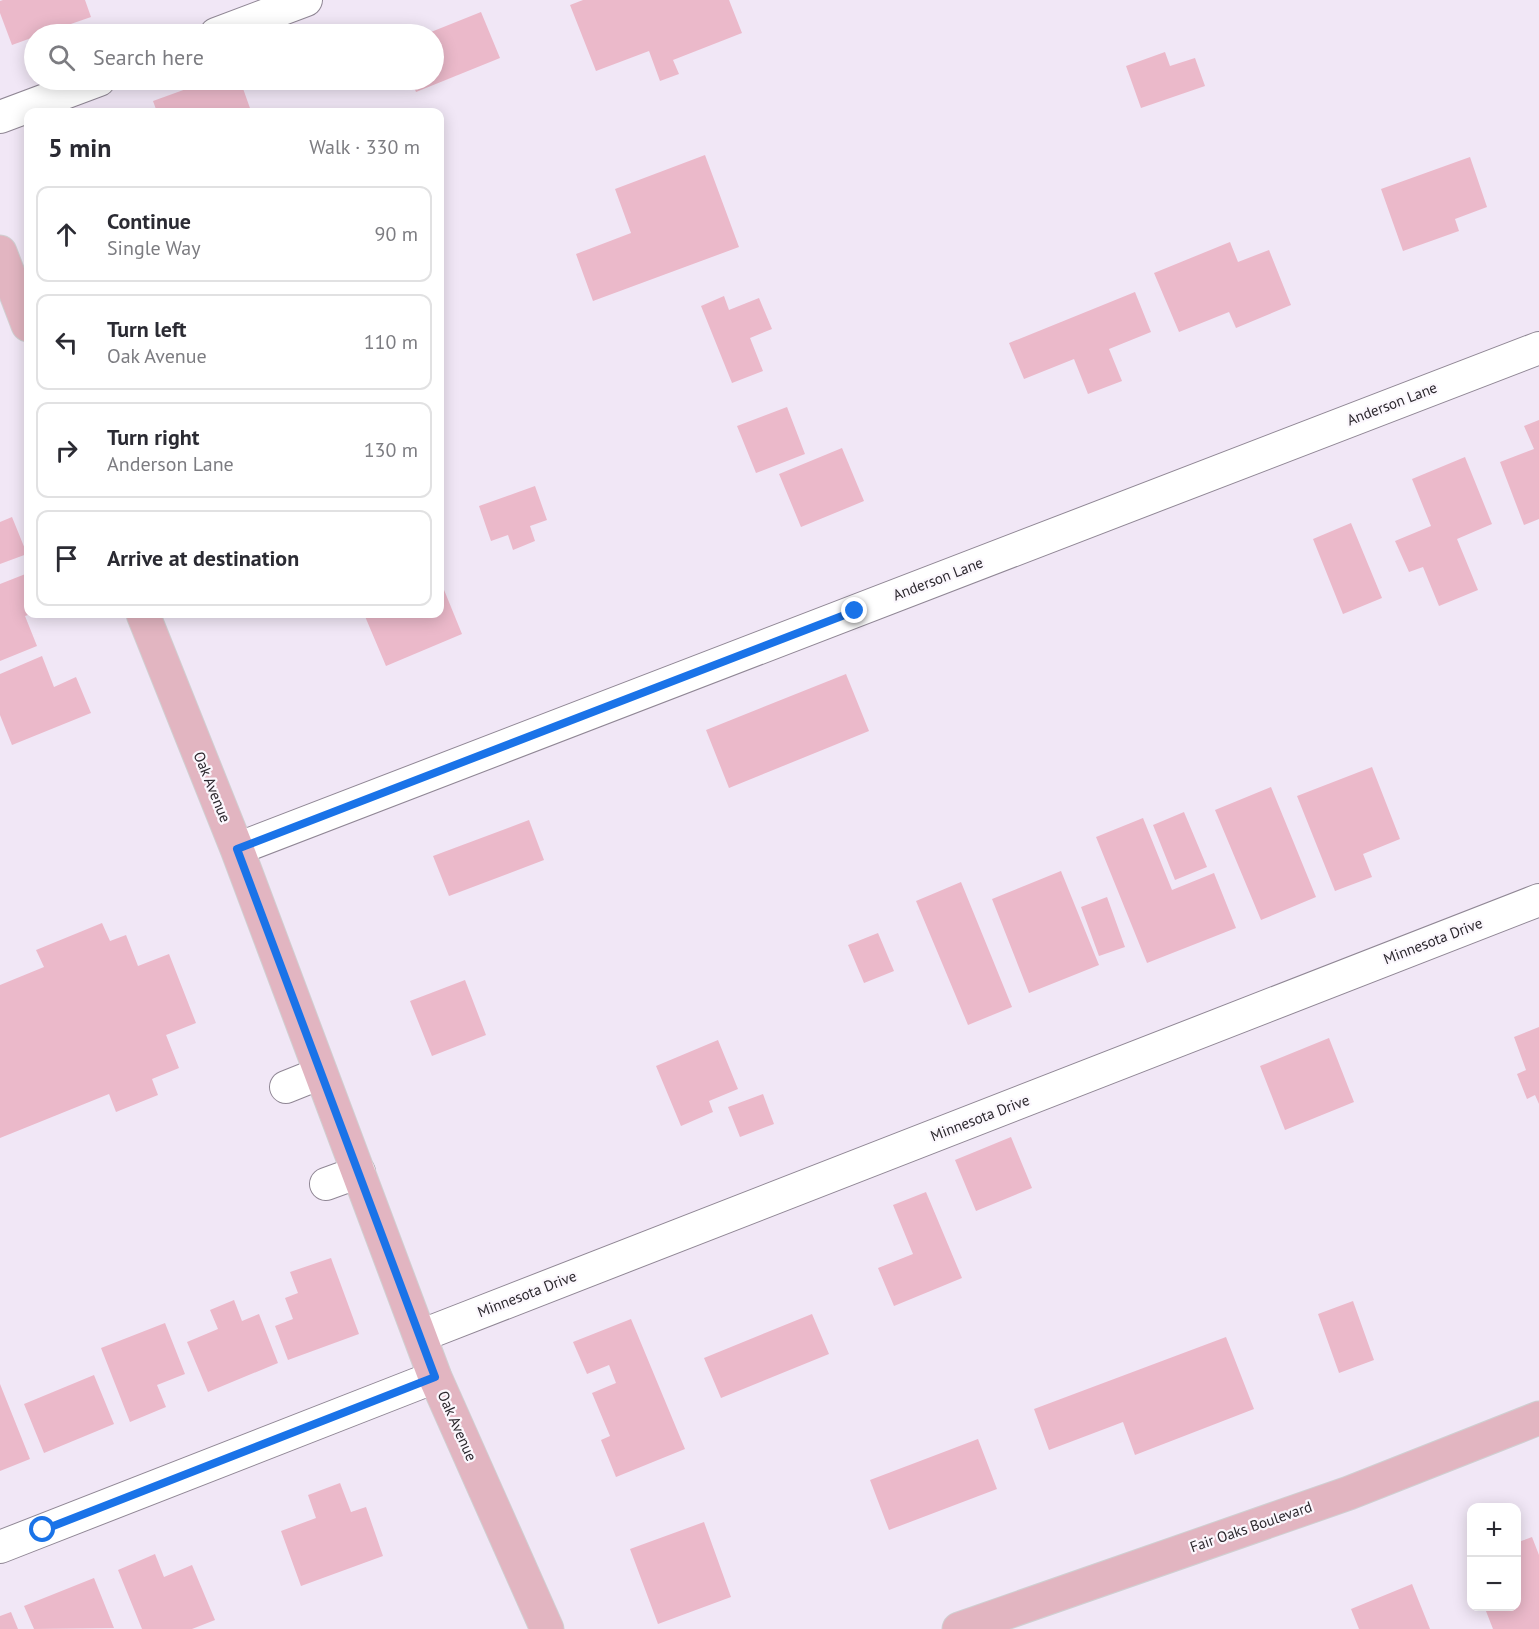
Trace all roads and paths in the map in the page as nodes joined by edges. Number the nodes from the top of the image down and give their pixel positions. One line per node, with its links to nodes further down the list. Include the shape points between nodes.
1 (306, 0): 2 (street)
2 (242, 24)
3 (72, 90): 5 (street)
4 (24, 108): 6 (street)
5 (24, 108)
6 (0, 117)
7 (0, 252): 8 (main road)
8 (24, 315)
9 (1539, 348): 11 (street, Anderson Lane)
10 (145, 618): 11 (main road, Oak Avenue)
11 (237, 849): 13 (main road, Oak Avenue)
12 (1539, 900): 17 (street, Minnesota Drive)
13 (321, 1073): 14 (street); 15 (main road, Oak Avenue)
14 (286, 1087)
15 (358, 1172): 16 (street); 17 (main road, Oak Avenue)
16 (326, 1184)
17 (420, 1336): 18 (main road, Oak Avenue)
18 (435, 1377): 20 (street); 21 (main road, Oak Avenue)
19 (1539, 1418): 22 (main road, Fair Oaks Boulevard, via 1349,1493)
20 (0, 1547)
21 (547, 1629)
22 (959, 1629)

